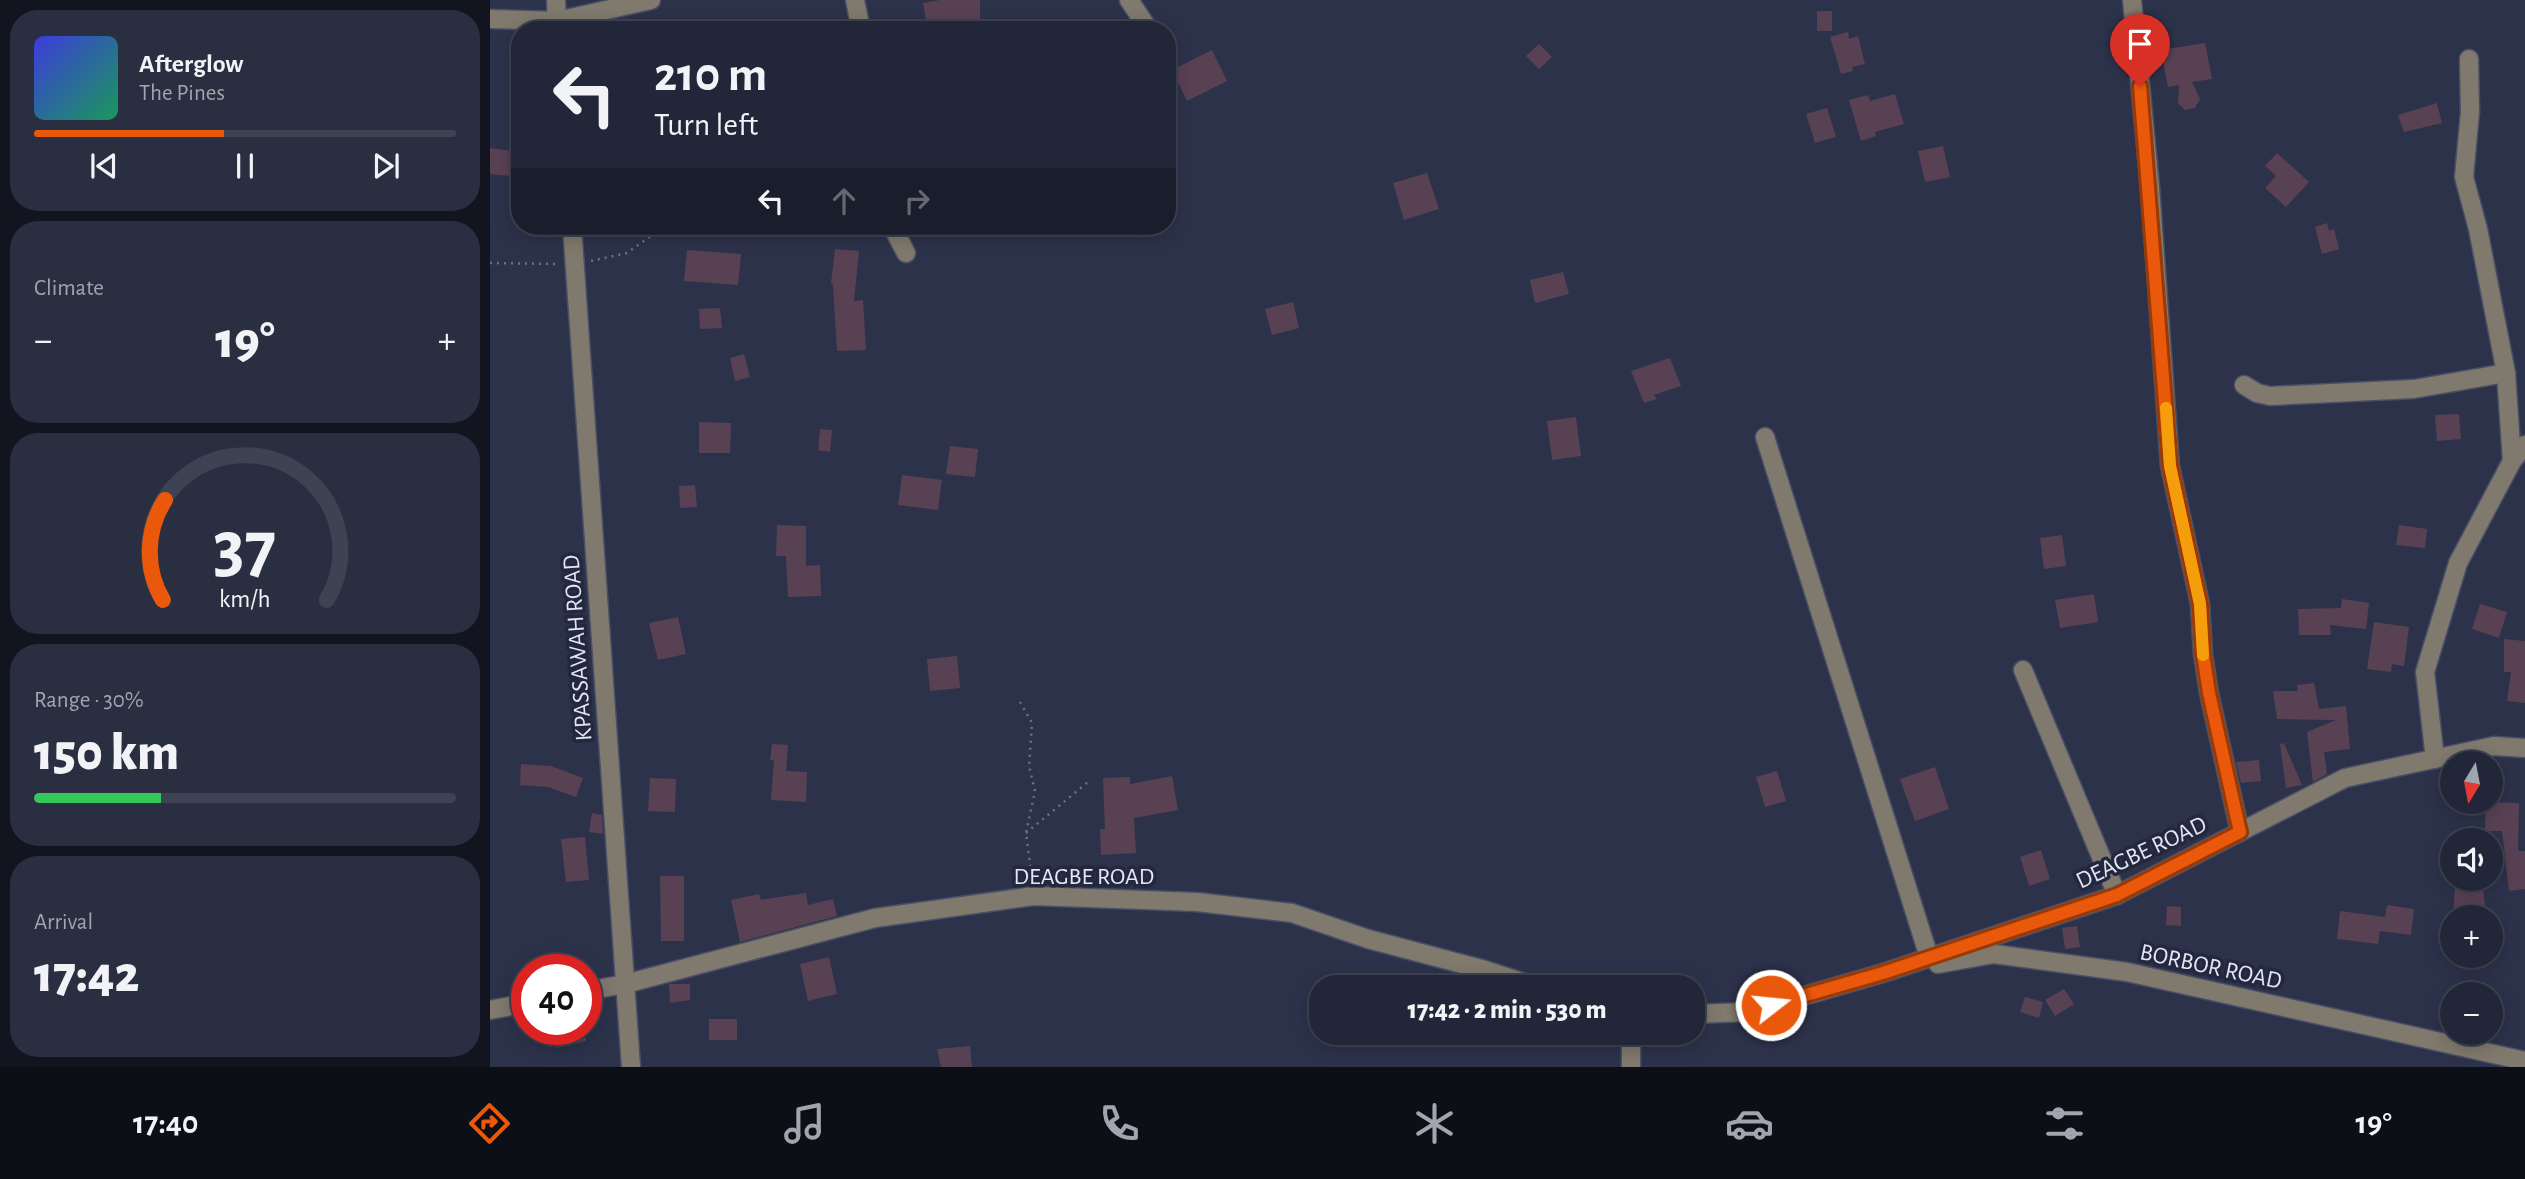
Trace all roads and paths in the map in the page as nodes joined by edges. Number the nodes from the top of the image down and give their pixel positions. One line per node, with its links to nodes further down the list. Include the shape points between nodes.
1 (556, 0): 8 (street)
2 (652, 0): 9 (street)
3 (855, 0): 10 (street)
4 (1129, 0): 11 (street)
5 (2132, 0): 30 (street, via 2170,466 2200,604 2209,693)
6 (490, 19): 7 (street)
7 (511, 21)
8 (557, 21)
9 (575, 21)
10 (859, 21)
11 (1143, 21)
12 (2469, 60): 19 (street, via 2464,177)
13 (573, 235): 18 (street, KPASSAWAH ROAD)
14 (652, 235): 18 (path, via 627,253)
15 (897, 235): 16 (street)
16 (906, 253)
17 (490, 263): 18 (path)
18 (575, 265): 36 (street, KPASSAWAH ROAD)
19 (2506, 373): 20 (street, via 2414,389 2270,396); 23 (street)
20 (2244, 385)
21 (1765, 437): 33 (street)
22 (2525, 445): 23 (street)
23 (2512, 461): 27 (street, via 2458,563 2425,672)
24 (2023, 670): 31 (street)
25 (1020, 702): 29 (path, via 1032,723 1029,766 1035,791)
26 (2525, 748): 27 (street, DEAGBE ROAD, via 2494,746)
27 (2435, 759): 30 (street, DEAGBE ROAD, via 2345,778)
28 (1088, 782): 29 (path)
29 (1026, 832): 32 (path)
30 (2240, 832): 31 (street, DEAGBE ROAD)
31 (2117, 895): 33 (street, DEAGBE ROAD)
32 (1034, 896): 35 (street, DEAGBE ROAD, via 1197,902 1292,913); 36 (street, DEAGBE ROAD, via 875,918)
33 (1929, 957): 34 (street, DEAGBE ROAD)
34 (1883, 973): 40 (street, DEAGBE ROAD, via 1748,1012); 42 (street, BORBOR ROAD, via 1994,954 2127,972)
35 (1500, 975)
36 (625, 984): 37 (street, DEAGBE ROAD); 43 (street, KPASSAWAH ROAD)
37 (602, 988)
38 (511, 1006): 39 (street)
39 (490, 1010)
40 (1705, 1014)
41 (1631, 1045): 44 (street)
42 (2525, 1061)
43 (631, 1067)
44 (1631, 1067)

